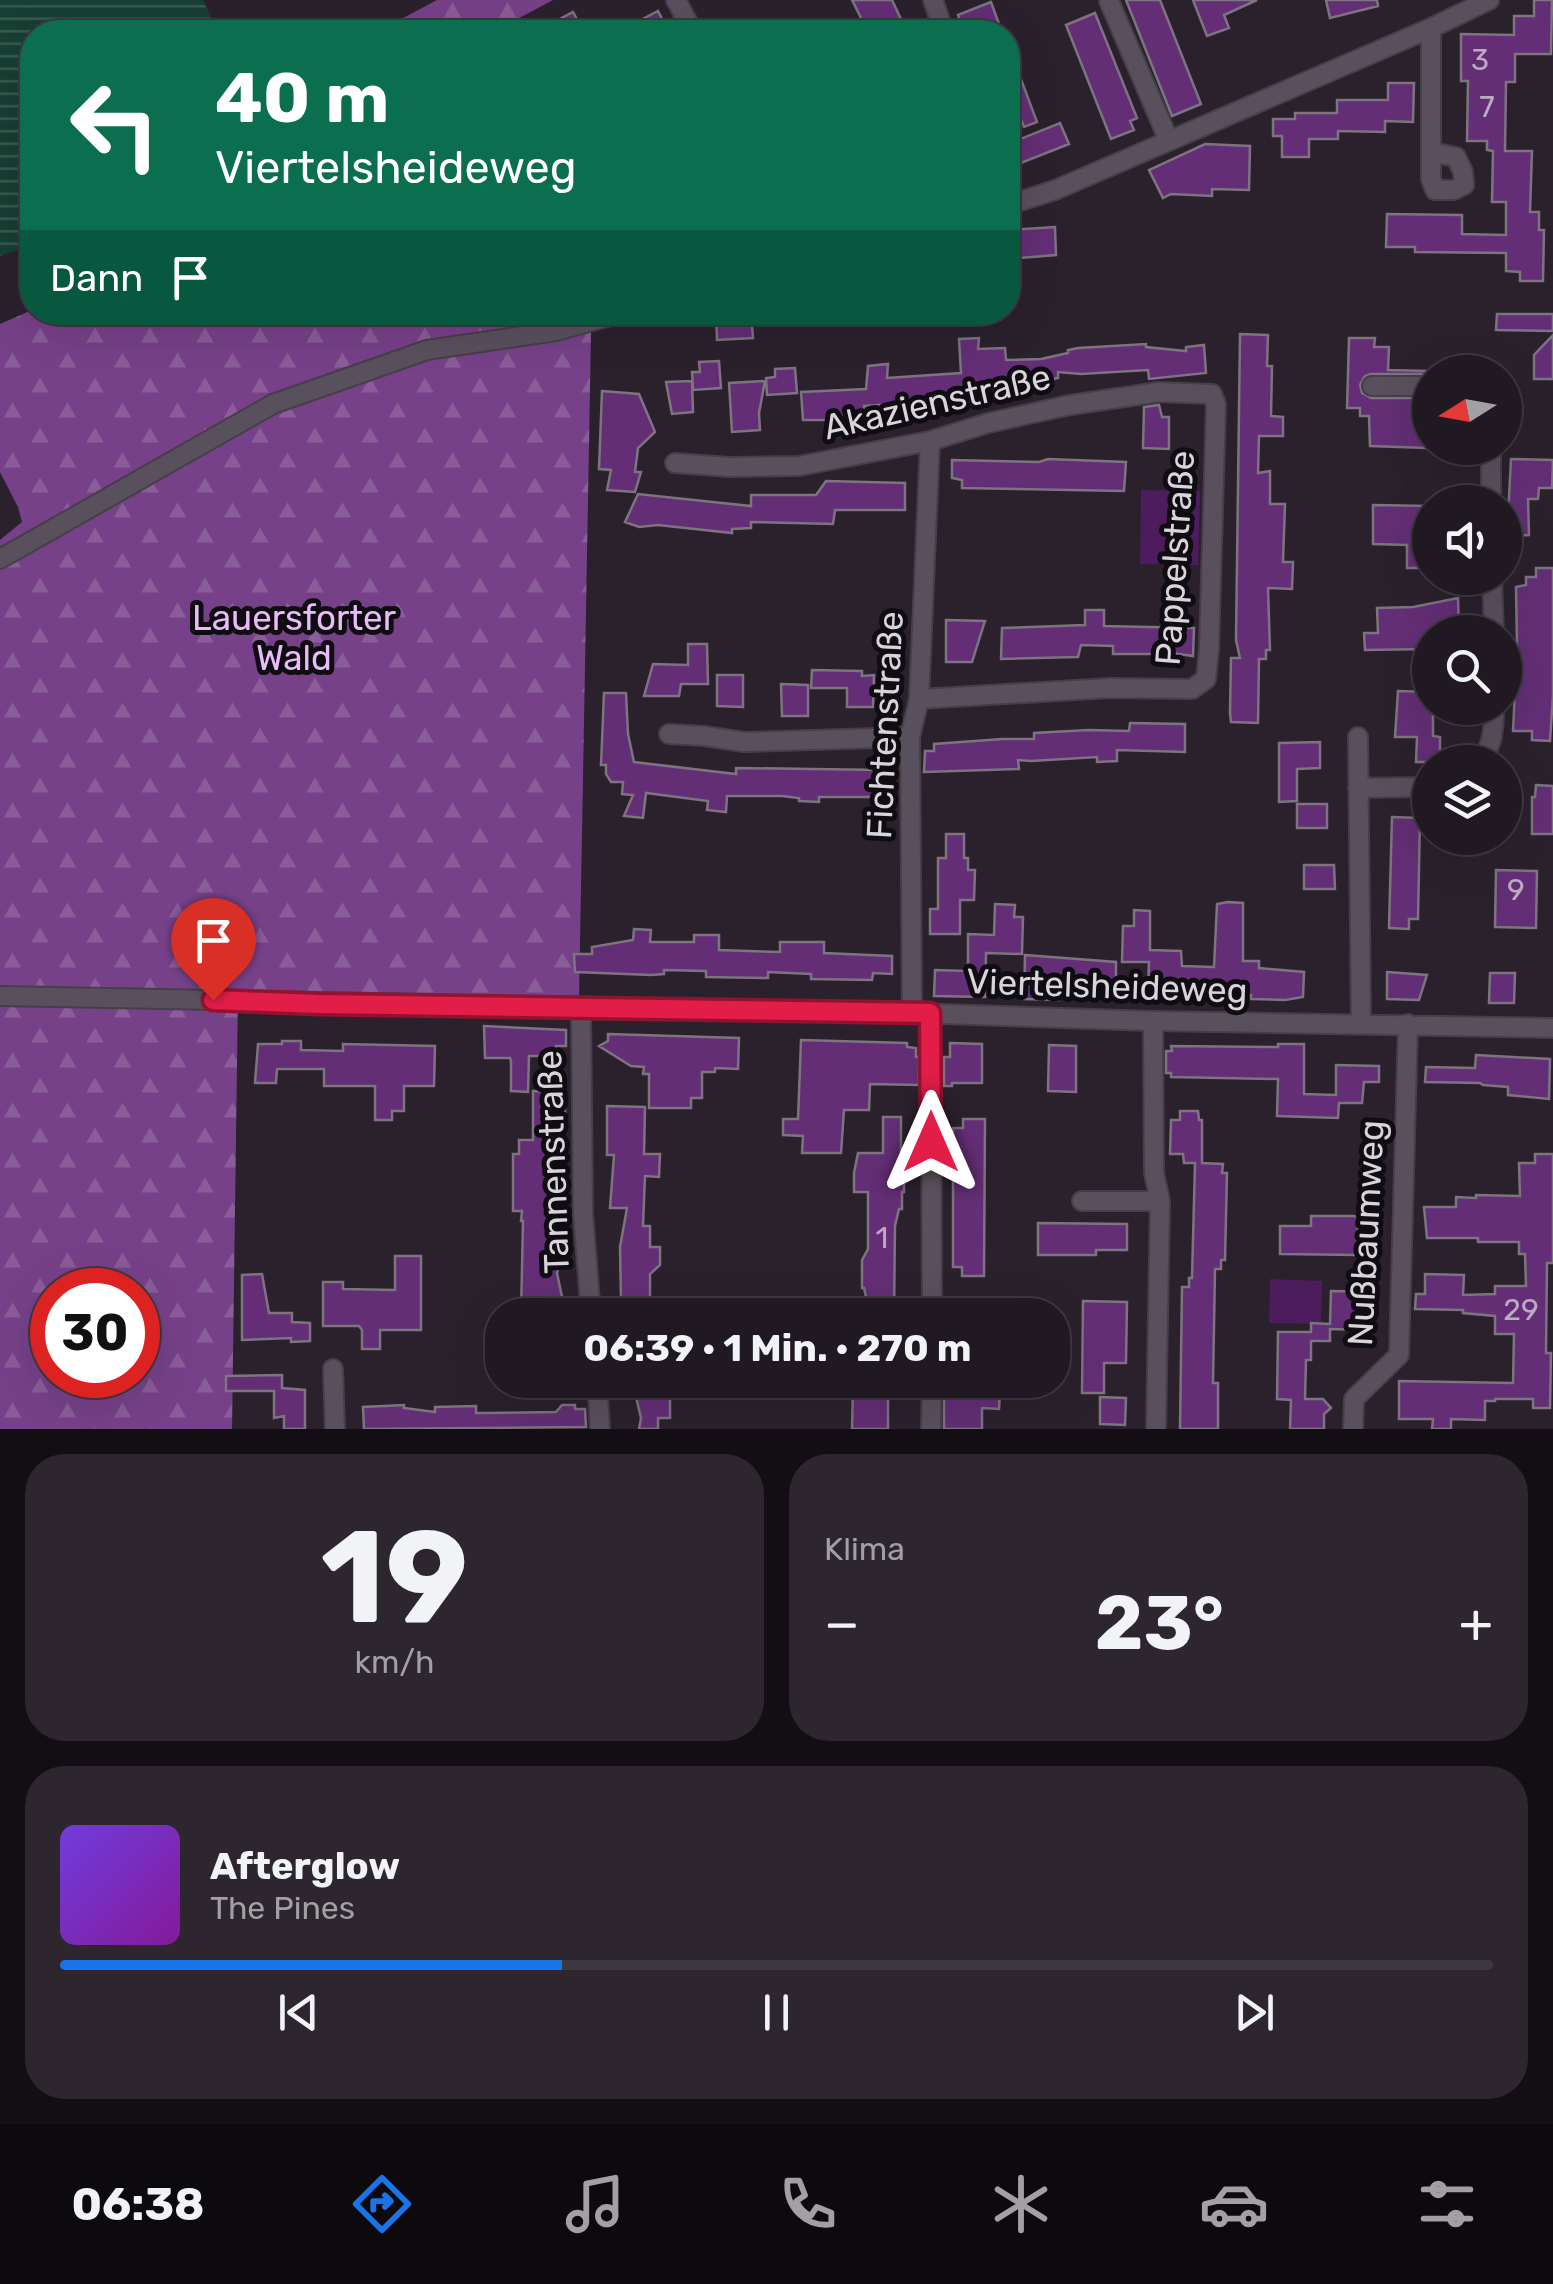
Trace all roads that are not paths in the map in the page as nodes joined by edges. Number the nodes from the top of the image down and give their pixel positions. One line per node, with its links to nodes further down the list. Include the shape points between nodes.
1 (1488, 0): 3 (street)
2 (1108, 1): 5 (street)
3 (1468, 4): 4 (street)
4 (1431, 28): 5 (street); 6 (street)
5 (1169, 141): 7 (street)
6 (1431, 152)
7 (1020, 201)
8 (578, 325): 14 (street, via 427,350 273,404)
9 (1372, 386): 10 (street)
10 (1412, 386)
11 (1212, 394): 12 (street, Akazienstraße, via 1159,392 1070,405); 15 (street, Pappelstraße, via 1206,679 1192,689)
12 (930, 441): 13 (street, Akazienstraße, via 799,466); 15 (street, Fichtenstraße)
13 (675, 463)
14 (0, 559)
15 (919, 699): 18 (street, Fichtenstraße)
16 (669, 734): 18 (street, via 744,742)
17 (1358, 736): 20 (street)
18 (910, 737): 23 (street, Fichtenstraße)
19 (1412, 787): 20 (street)
20 (1358, 788): 25 (street)
21 (0, 996): 22 (street, Viertelsheideweg)
22 (581, 1007): 23 (street, Viertelsheideweg); 30 (street, Tannenstraße)
23 (921, 1013): 24 (street, Viertelsheideweg); 31 (street, Fichtenstraße)
24 (1153, 1021): 25 (street, Viertelsheideweg); 29 (street)
25 (1360, 1024): 26 (street, Viertelsheideweg)
26 (1408, 1024): 27 (street, Viertelsheideweg); 39 (street, Nußbaumweg, via 1399,1356 1354,1400)
27 (1553, 1028)
28 (1082, 1201): 29 (street)
29 (1160, 1201): 38 (street)
30 (590, 1298)
31 (931, 1298)
32 (333, 1368): 35 (street)
33 (597, 1398): 36 (street)
34 (932, 1398): 37 (street)
35 (335, 1429)
36 (600, 1429)
37 (931, 1429)
38 (1156, 1429)
39 (1353, 1429)

